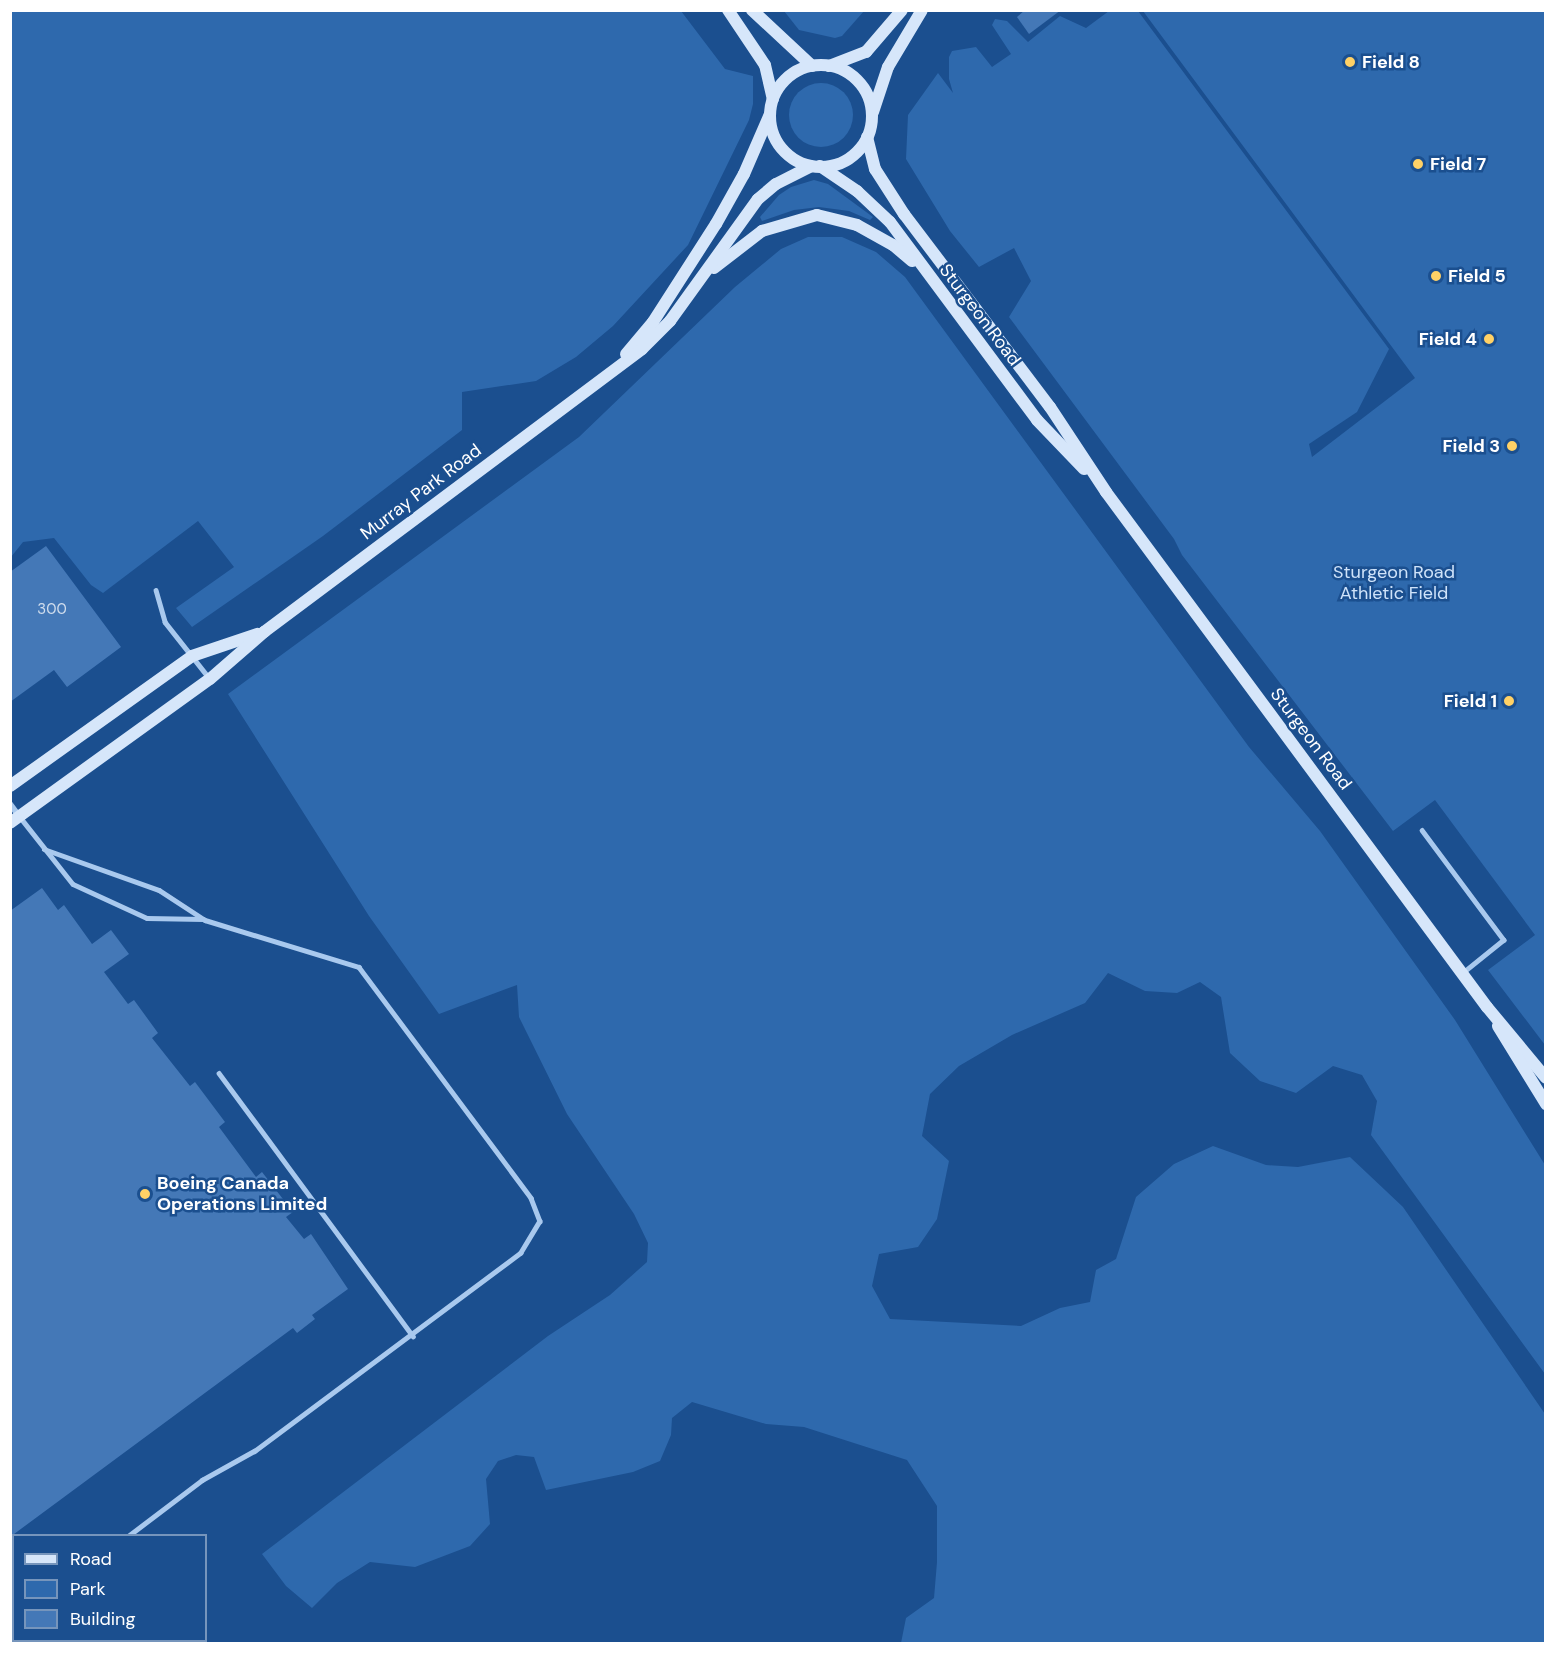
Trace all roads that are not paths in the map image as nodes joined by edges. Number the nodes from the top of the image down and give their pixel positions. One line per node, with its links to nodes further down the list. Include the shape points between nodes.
1 (728, 10): 7 (main road, via 765,65)
2 (752, 10): 5 (main road)
3 (902, 10): 6 (main road, via 866,52)
4 (922, 10): 9 (main road, via 888,67)
5 (812, 66): 6 (main road); 7 (main road, via 788,77)
6 (829, 66): 9 (main road, via 847,72 861,84 869,101)
7 (773, 100): 8 (main road)
8 (770, 114): 11 (main road, via 780,147 794,159); 14 (main road, Murray Park Road, via 744,174 679,283 641,337)
9 (871, 119): 10 (main road)
10 (867, 137): 11 (main road, via 848,159); 15 (main road, Sturgeon Road, via 875,169 891,197 1050,407)
11 (815, 166): 12 (main road, Sturgeon Road, via 874,207); 13 (main road, Murray Park Road, via 776,184 758,199)
12 (926, 274): 13 (main road, via 893,245 857,225 817,215 762,231); 15 (main road, Sturgeon Road, via 1037,420)
13 (696, 283): 14 (main road, Murray Park Road, via 657,335)
14 (600, 380): 17 (main road, Murray Park Road)
15 (1106, 492): 26 (main road, Sturgeon Road)
16 (156, 590): 18 (lane, via 165,621)
17 (264, 632): 18 (main road, Murray Park Road); 19 (main road, Murray Park Road)
18 (192, 656): 19 (lane); 20 (main road, Murray Park Road)
19 (210, 679): 22 (main road, Murray Park Road)
20 (10, 786)
21 (10, 804): 22 (street)
22 (15, 820): 24 (lane)
23 (1422, 830): 26 (lane, via 1504,940)
24 (44, 849): 25 (lane, via 159,890); 25 (lane, via 73,884 123,910 147,918)
25 (205, 920): 31 (lane, via 359,968 537,1209 537,1232 521,1253)
26 (1462, 973): 27 (main road, Sturgeon Road)
27 (1487, 1007): 29 (main road, Sturgeon Road); 30 (main road, Sturgeon Road)
28 (219, 1074): 31 (lane)
29 (1545, 1078)
30 (1545, 1104)
31 (413, 1336): 32 (lane, via 255,1451 202,1480)
32 (132, 1534)

